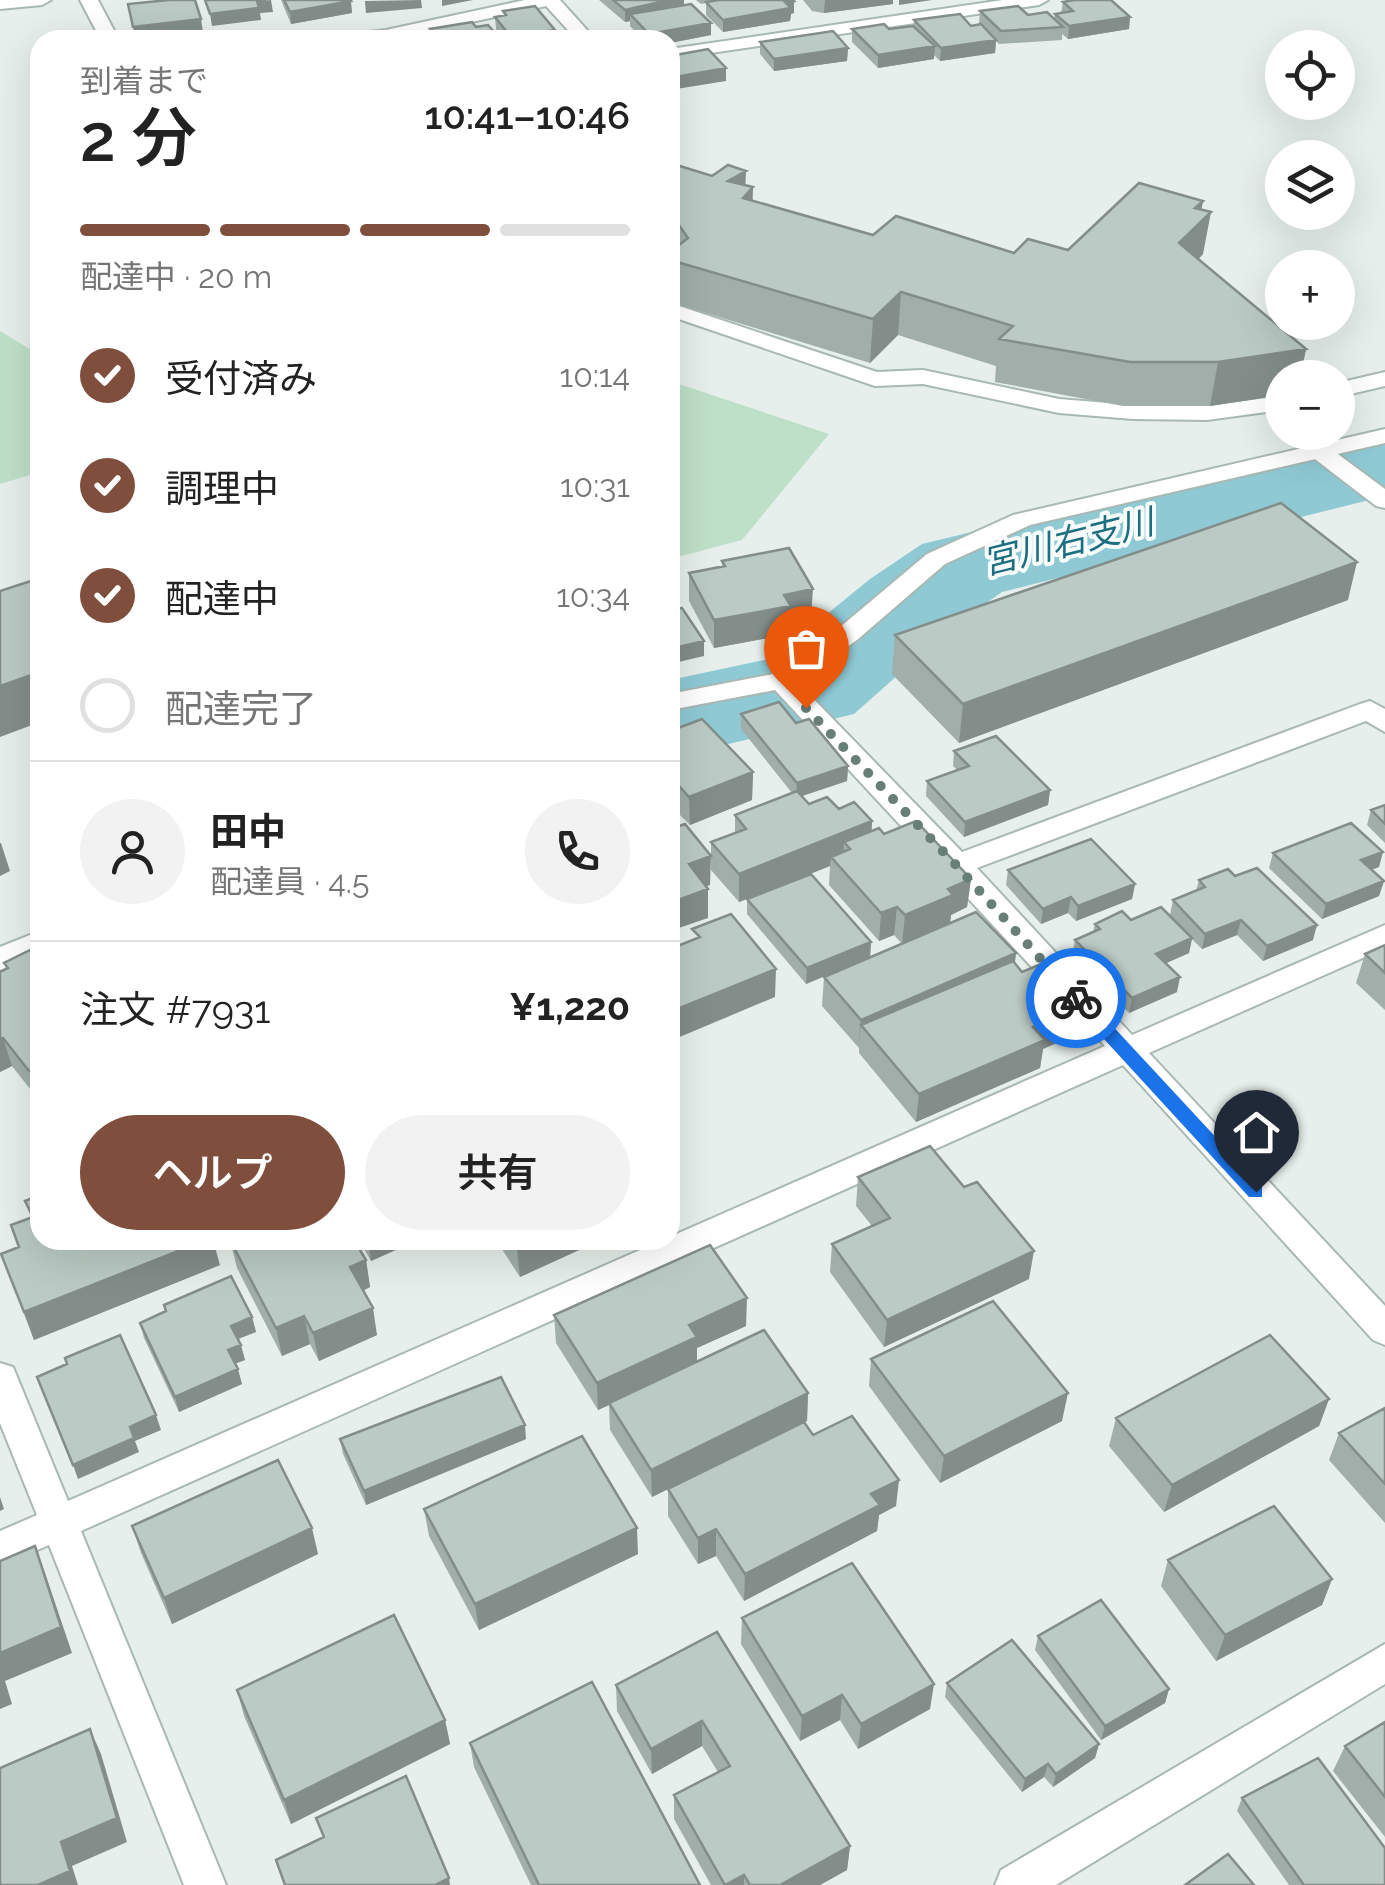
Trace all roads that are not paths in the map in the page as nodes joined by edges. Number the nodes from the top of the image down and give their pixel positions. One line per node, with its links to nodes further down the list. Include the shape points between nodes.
1 (42, 0): 5 (street)
2 (89, 0): 6 (street)
3 (550, 0): 7 (street); 8 (street)
4 (1039, 0): 9 (street)
5 (0, 4)
6 (105, 30)
7 (413, 30)
8 (578, 30)
9 (680, 53)
10 (680, 311): 13 (street, via 875,379 923,377 1059,406 1133,412 1208,413)
11 (1385, 379): 12 (street)
12 (1355, 386)
13 (1265, 405)
14 (1385, 436): 15 (street)
15 (1326, 457): 16 (street); 17 (street, via 1022,520 982,535 936,559)
16 (1375, 494)
17 (791, 691): 18 (street); 20 (street)
18 (680, 701)
19 (1385, 724): 20 (street, via 1370,710)
20 (957, 866): 24 (street)
21 (1385, 936): 24 (street)
22 (30, 946): 23 (street)
23 (0, 959)
24 (1126, 1053): 25 (street); 27 (street)
25 (680, 1249)
26 (679, 1250): 29 (street)
27 (1385, 1330)
28 (0, 1378): 29 (street)
29 (59, 1523): 30 (street); 32 (street)
30 (0, 1550)
31 (1385, 1662): 33 (street)
32 (205, 1885)
33 (1016, 1885)

